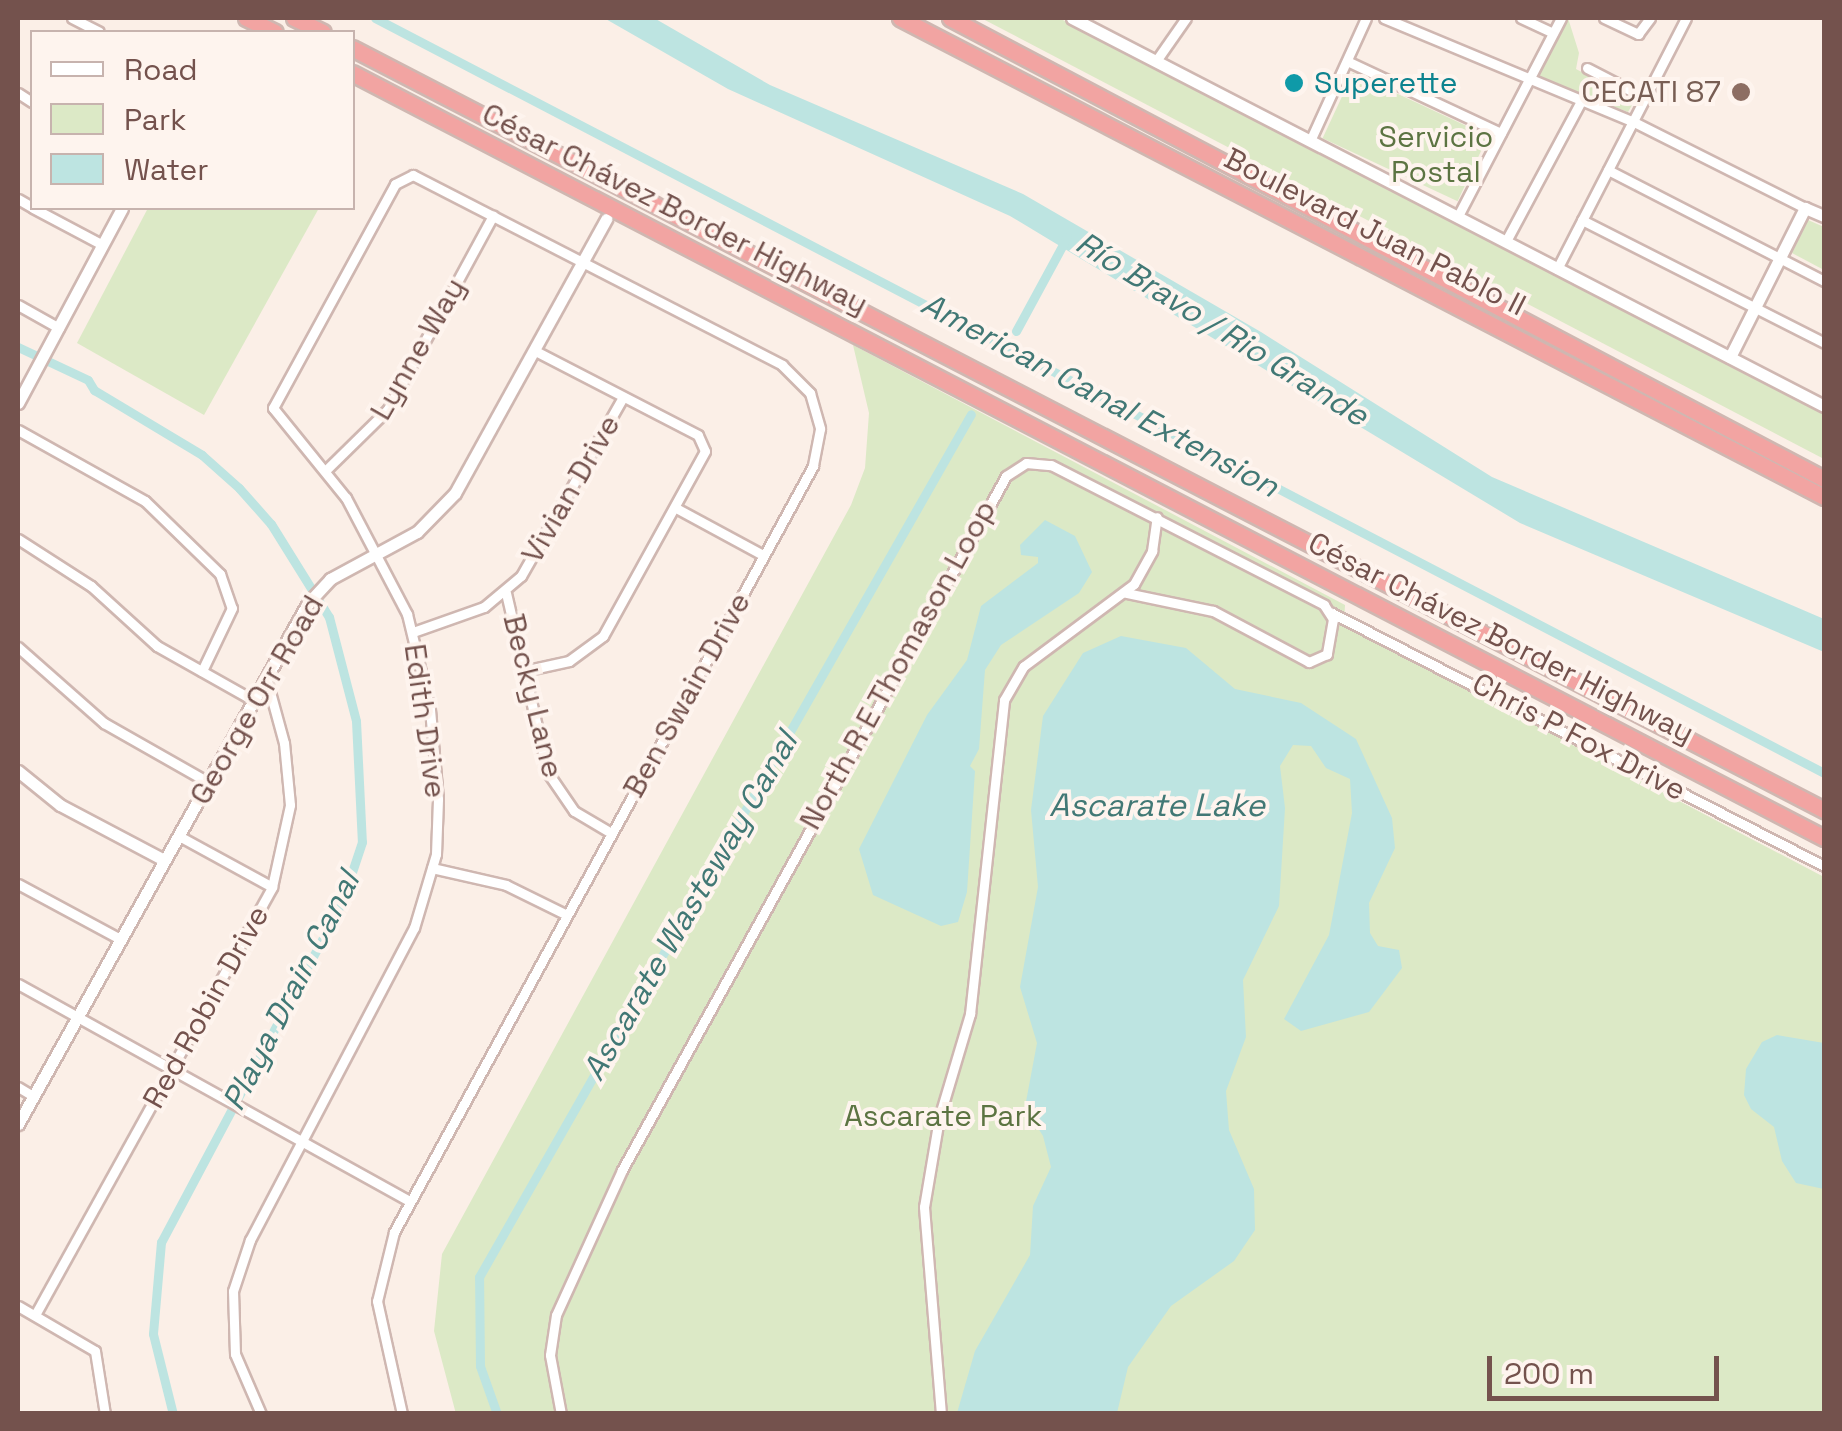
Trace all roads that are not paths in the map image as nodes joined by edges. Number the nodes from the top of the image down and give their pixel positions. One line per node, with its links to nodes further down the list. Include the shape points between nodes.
1 (72, 18): 15 (street)
2 (246, 18): 16 (highway)
3 (294, 18): 17 (highway)
4 (900, 18): 58 (highway, Boulevard Juan Pablo II)
5 (1072, 18): 21 (street)
6 (1186, 18): 21 (street)
7 (1366, 18): 20 (street)
8 (1384, 18): 24 (street)
9 (1521, 18): 18 (street)
10 (1562, 18): 18 (street)
11 (1604, 18): 12 (street, via 1638,34)
12 (1650, 18)
13 (1686, 18): 25 (street)
14 (954, 19): 57 (highway, Boulevard Juan Pablo II)
15 (95, 30)
16 (271, 30)
17 (319, 30)
18 (1553, 33): 24 (street)
19 (355, 50): 75 (highway, César Chávez Border Highway)
20 (1348, 61): 28 (street); 29 (street)
21 (1156, 62): 29 (street)
22 (1587, 68): 25 (street)
23 (355, 75): 78 (highway, César Chávez Border Highway)
24 (1529, 80): 26 (street); 28 (street)
25 (1645, 98): 27 (street)
26 (1580, 102): 27 (street); 40 (street)
27 (1634, 122): 30 (street); 32 (street)
28 (1501, 133): 36 (street)
29 (1310, 141): 36 (street)
30 (1608, 170): 39 (street); 42 (street)
31 (406, 175): 35 (street, Ben Swain Drive); 56 (street, Edith Drive, via 395,184 273,406)
32 (1805, 208): 37 (street); 42 (street)
33 (39, 210): 41 (street)
34 (121, 210): 41 (street)
35 (493, 216): 43 (street, Ben Swain Drive); 56 (street, Lynne Way, via 388,409)
36 (1458, 216): 40 (street)
37 (1824, 216)
38 (606, 219): 43 (street, George Orr Road)
39 (1582, 220): 44 (street); 47 (street)
40 (1506, 242): 44 (street)
41 (102, 244): 48 (street)
42 (1778, 258): 45 (street); 47 (street)
43 (583, 262): 50 (street, George Orr Road); 63 (street, Ben Swain Drive, via 782,365 810,393 819,417 817,454)
44 (1557, 268): 51 (street)
45 (1824, 282)
46 (18, 305): 48 (street)
47 (1756, 308): 49 (street); 51 (street)
48 (59, 328): 53 (street)
49 (1824, 343)
50 (536, 350): 52 (street); 62 (street, George Orr Road, via 455,494 417,532)
51 (1730, 357): 54 (street)
52 (623, 397): 59 (street, via 698,435 705,446); 64 (street, Vivian Drive, via 538,553)
53 (18, 403)
54 (1824, 406)
55 (18, 430): 70 (street, via 145,501 220,574 232,608)
56 (326, 470): 62 (street, Edith Drive)
57 (1823, 476)
58 (1824, 496)
59 (676, 508): 63 (street); 69 (street, via 603,636 568,661)
60 (1158, 517): 65 (street, via 1148,561); 66 (street, North R E Thomason Loop); 99 (street, North R E Thomason Loop, via 1042,463 1017,467 994,490 622,1170 556,1315 550,1355)
61 (18, 539): 70 (street, via 92,586 149,640)
62 (378, 554): 67 (street, Edith Drive); 71 (street, George Orr Road, via 321,587)
63 (764, 555): 76 (street, Ben Swain Drive)
64 (506, 593): 67 (street, Vivian Drive, via 467,615); 69 (street, Becky Lane)
65 (1126, 593): 66 (street, via 1213,611 1312,663 1327,654); 100 (street, via 1024,666 1004,700 970,1014 939,1118 924,1207)
66 (1332, 613): 80 (street, Chris P Fox Drive)
67 (413, 632): 81 (street, Edith Drive, via 438,785)
68 (18, 647): 74 (street, via 104,723)
69 (528, 670): 76 (street, Becky Lane, via 541,752 554,786 574,811)
70 (202, 672): 72 (street)
71 (266, 677): 72 (street, George Orr Road); 83 (street, Red Robin Drive, via 284,742 290,805)
72 (253, 700): 74 (street, George Orr Road)
73 (18, 771): 79 (street, via 60,804)
74 (208, 782): 77 (street, George Orr Road)
75 (1824, 810)
76 (611, 833): 84 (street, Ben Swain Drive)
77 (179, 836): 79 (street, George Orr Road); 83 (street)
78 (1824, 838)
79 (164, 860): 85 (street, George Orr Road)
80 (1824, 866)
81 (432, 868): 84 (street, via 506,886); 92 (street, Edith Drive, via 414,928)
82 (18, 884): 85 (street)
83 (272, 886): 88 (street, Red Robin Drive)
84 (568, 914): 93 (street, Ben Swain Drive)
85 (120, 939): 87 (street, George Orr Road)
86 (18, 984): 87 (street)
87 (79, 1018): 88 (street); 90 (street, George Orr Road)
88 (172, 1070): 92 (street); 95 (street, Red Robin Drive)
89 (18, 1087): 90 (street)
90 (33, 1096): 91 (street, George Orr Road)
91 (18, 1124)
92 (303, 1142): 93 (street); 97 (street, Edith Drive, via 250,1240 233,1291 235,1354)
93 (409, 1201): 98 (street, Ben Swain Drive, via 384,1261 377,1301)
94 (18, 1306): 95 (street)
95 (35, 1315): 96 (street, via 96,1350)
96 (105, 1414)
97 (262, 1414)
98 (402, 1414)
99 (561, 1414)
100 (941, 1414)

